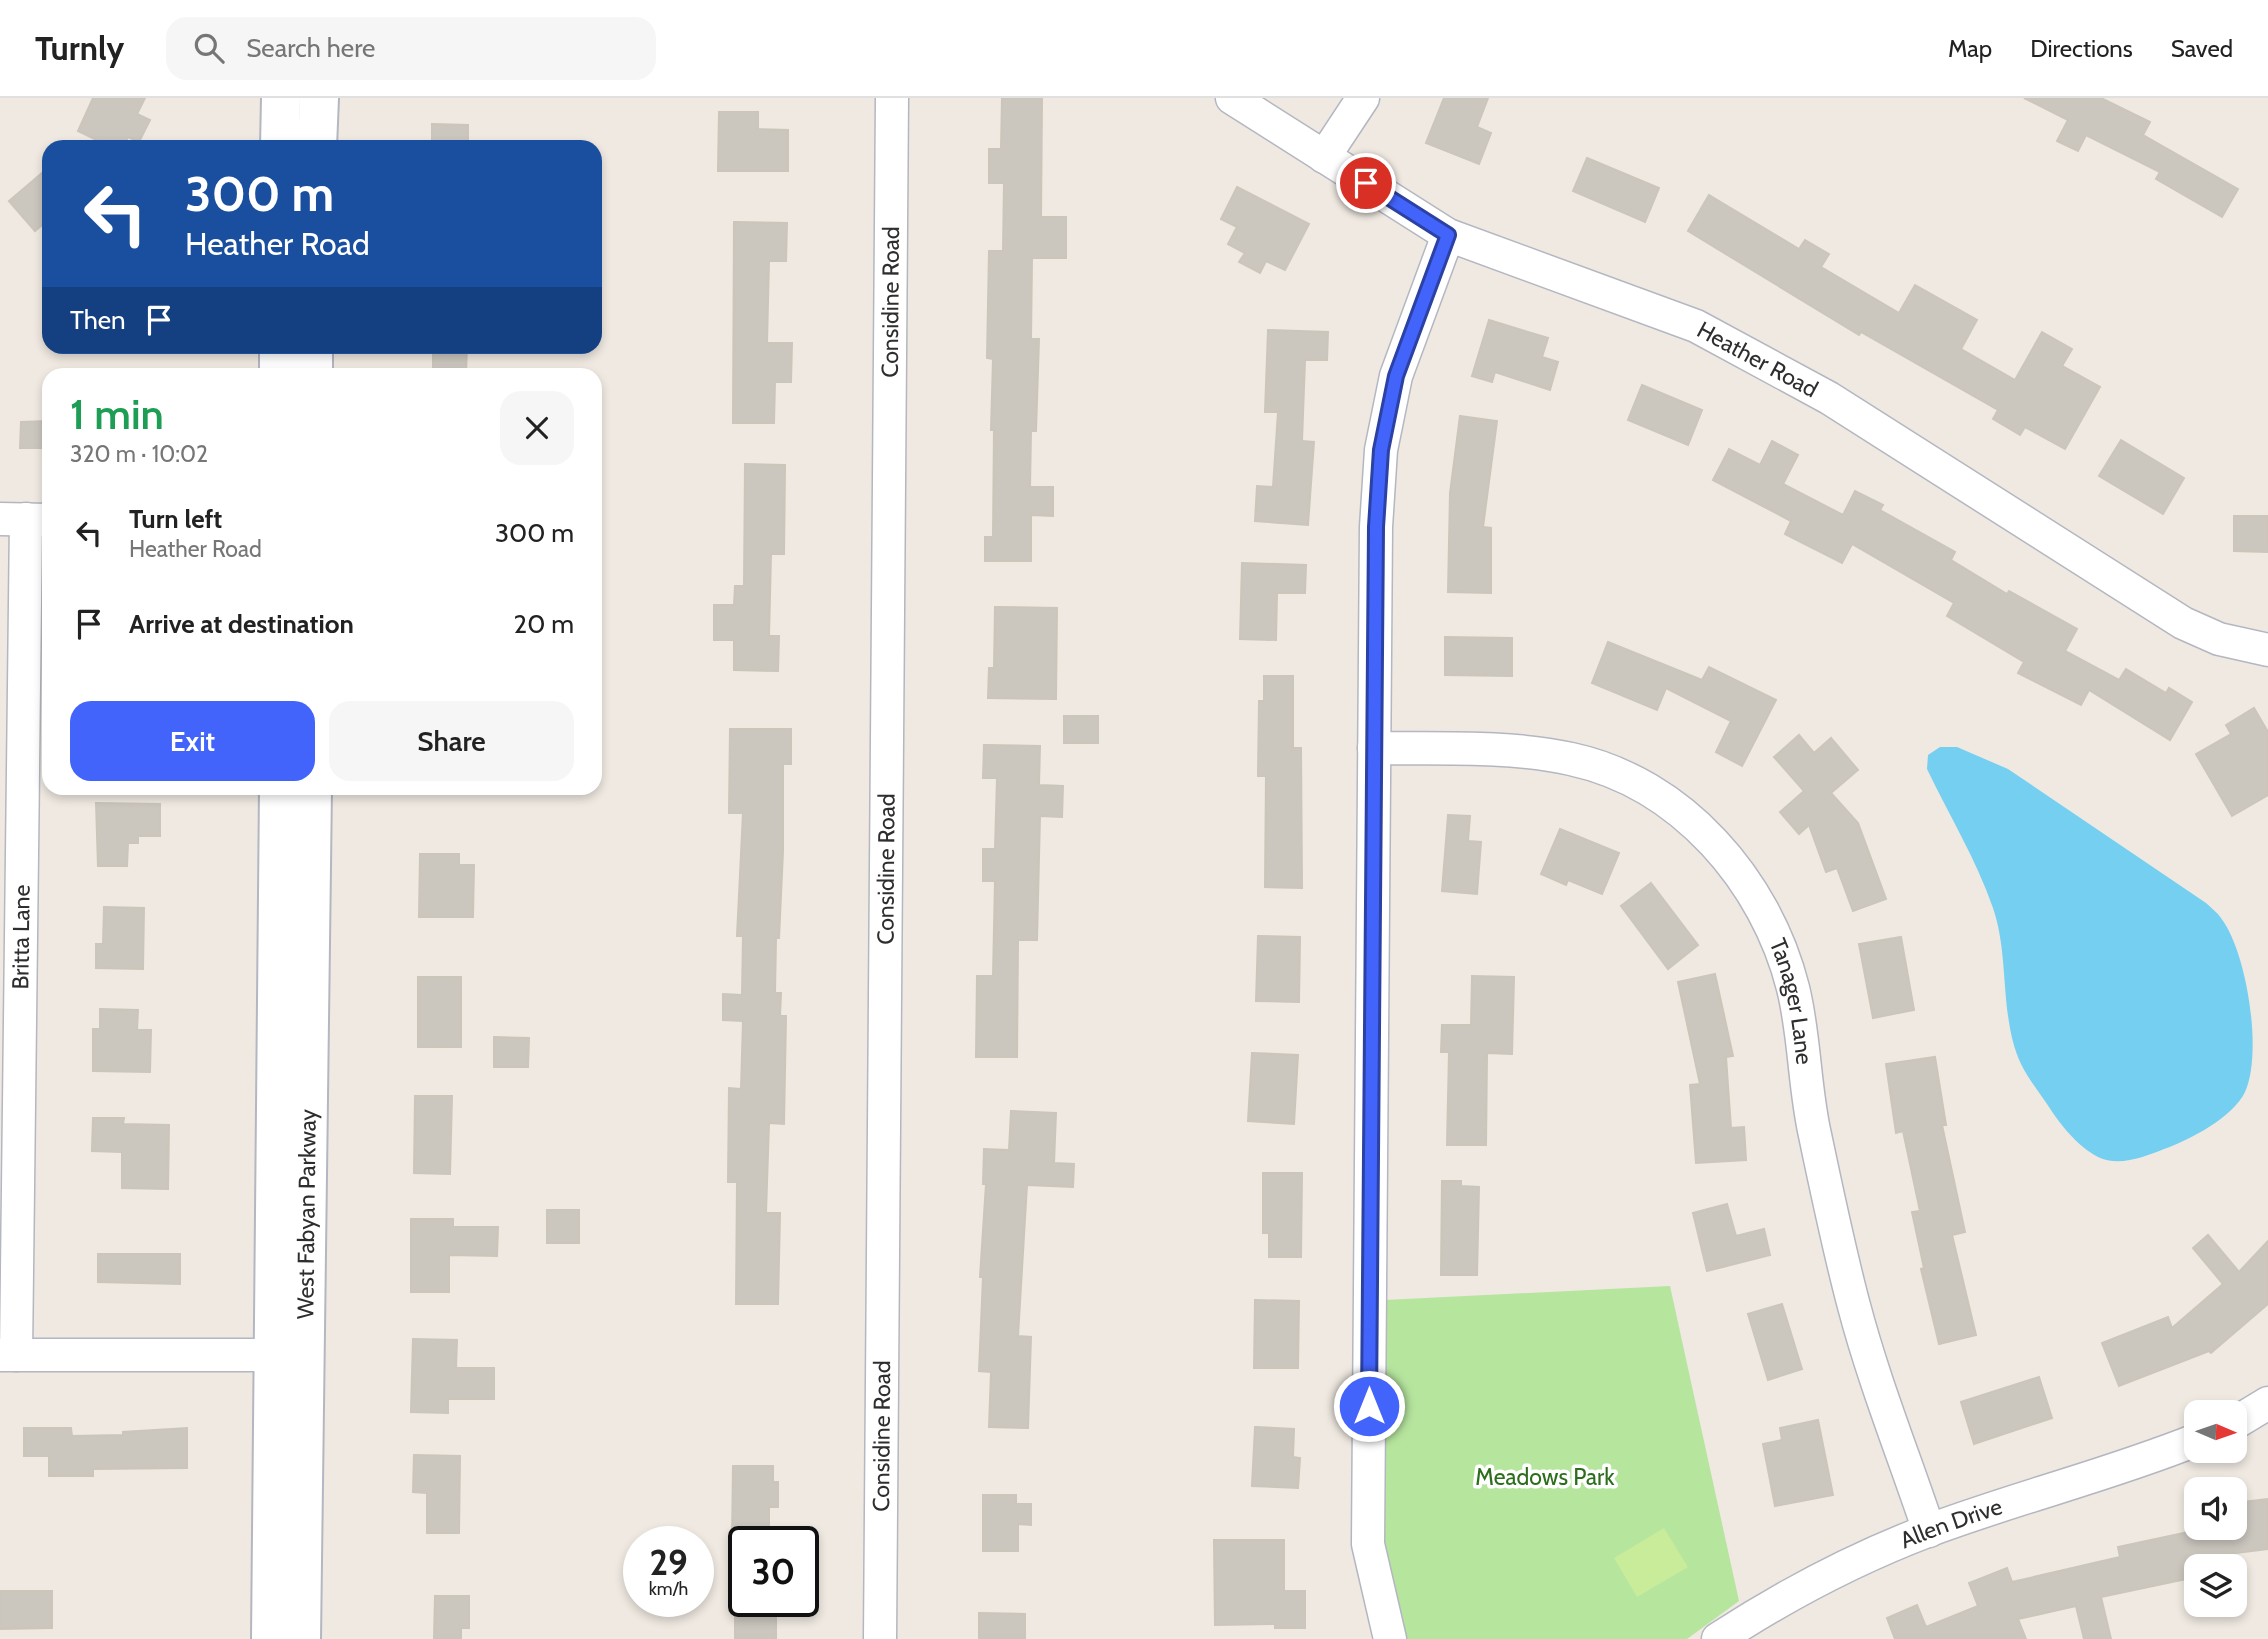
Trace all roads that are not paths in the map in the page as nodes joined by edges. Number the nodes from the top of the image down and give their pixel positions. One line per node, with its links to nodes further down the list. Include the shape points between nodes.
1 (281, 98): 6 (main road)
2 (319, 98): 7 (main road)
3 (892, 98): 23 (street, Considine Road)
4 (1232, 98): 8 (street, Heather Road)
5 (1363, 98): 8 (street)
6 (280, 140)
7 (317, 140)
8 (1324, 156): 9 (street, Heather Road)
9 (1448, 235): 11 (street, Heather Road, via 1696,326 1829,398 2183,623 2219,639); 12 (street, via 1396,376 1381,450)
10 (25, 520): 15 (street, Britta Lane)
11 (2268, 650)
12 (1374, 748): 20 (street, Tanager Lane, via 1476,749 1570,759 1616,772 1696,824 1730,859 1762,909 1793,988 1814,1131 1855,1308); 24 (street, via 1368,1544)
13 (279, 795): 16 (main road, West Fabyan Parkway)
14 (312, 795): 22 (main road, West Fabyan Parkway)
15 (8, 1355): 16 (street)
16 (276, 1355): 21 (main road, West Fabyan Parkway)
17 (2268, 1403): 18 (street)
18 (2247, 1416)
19 (2184, 1445): 20 (street, Allen Drive)
20 (1929, 1531): 25 (street, Allen Drive, via 1779,1600)
21 (271, 1639)
22 (300, 1639)
23 (880, 1639)
24 (1390, 1639)
25 (1718, 1639)

